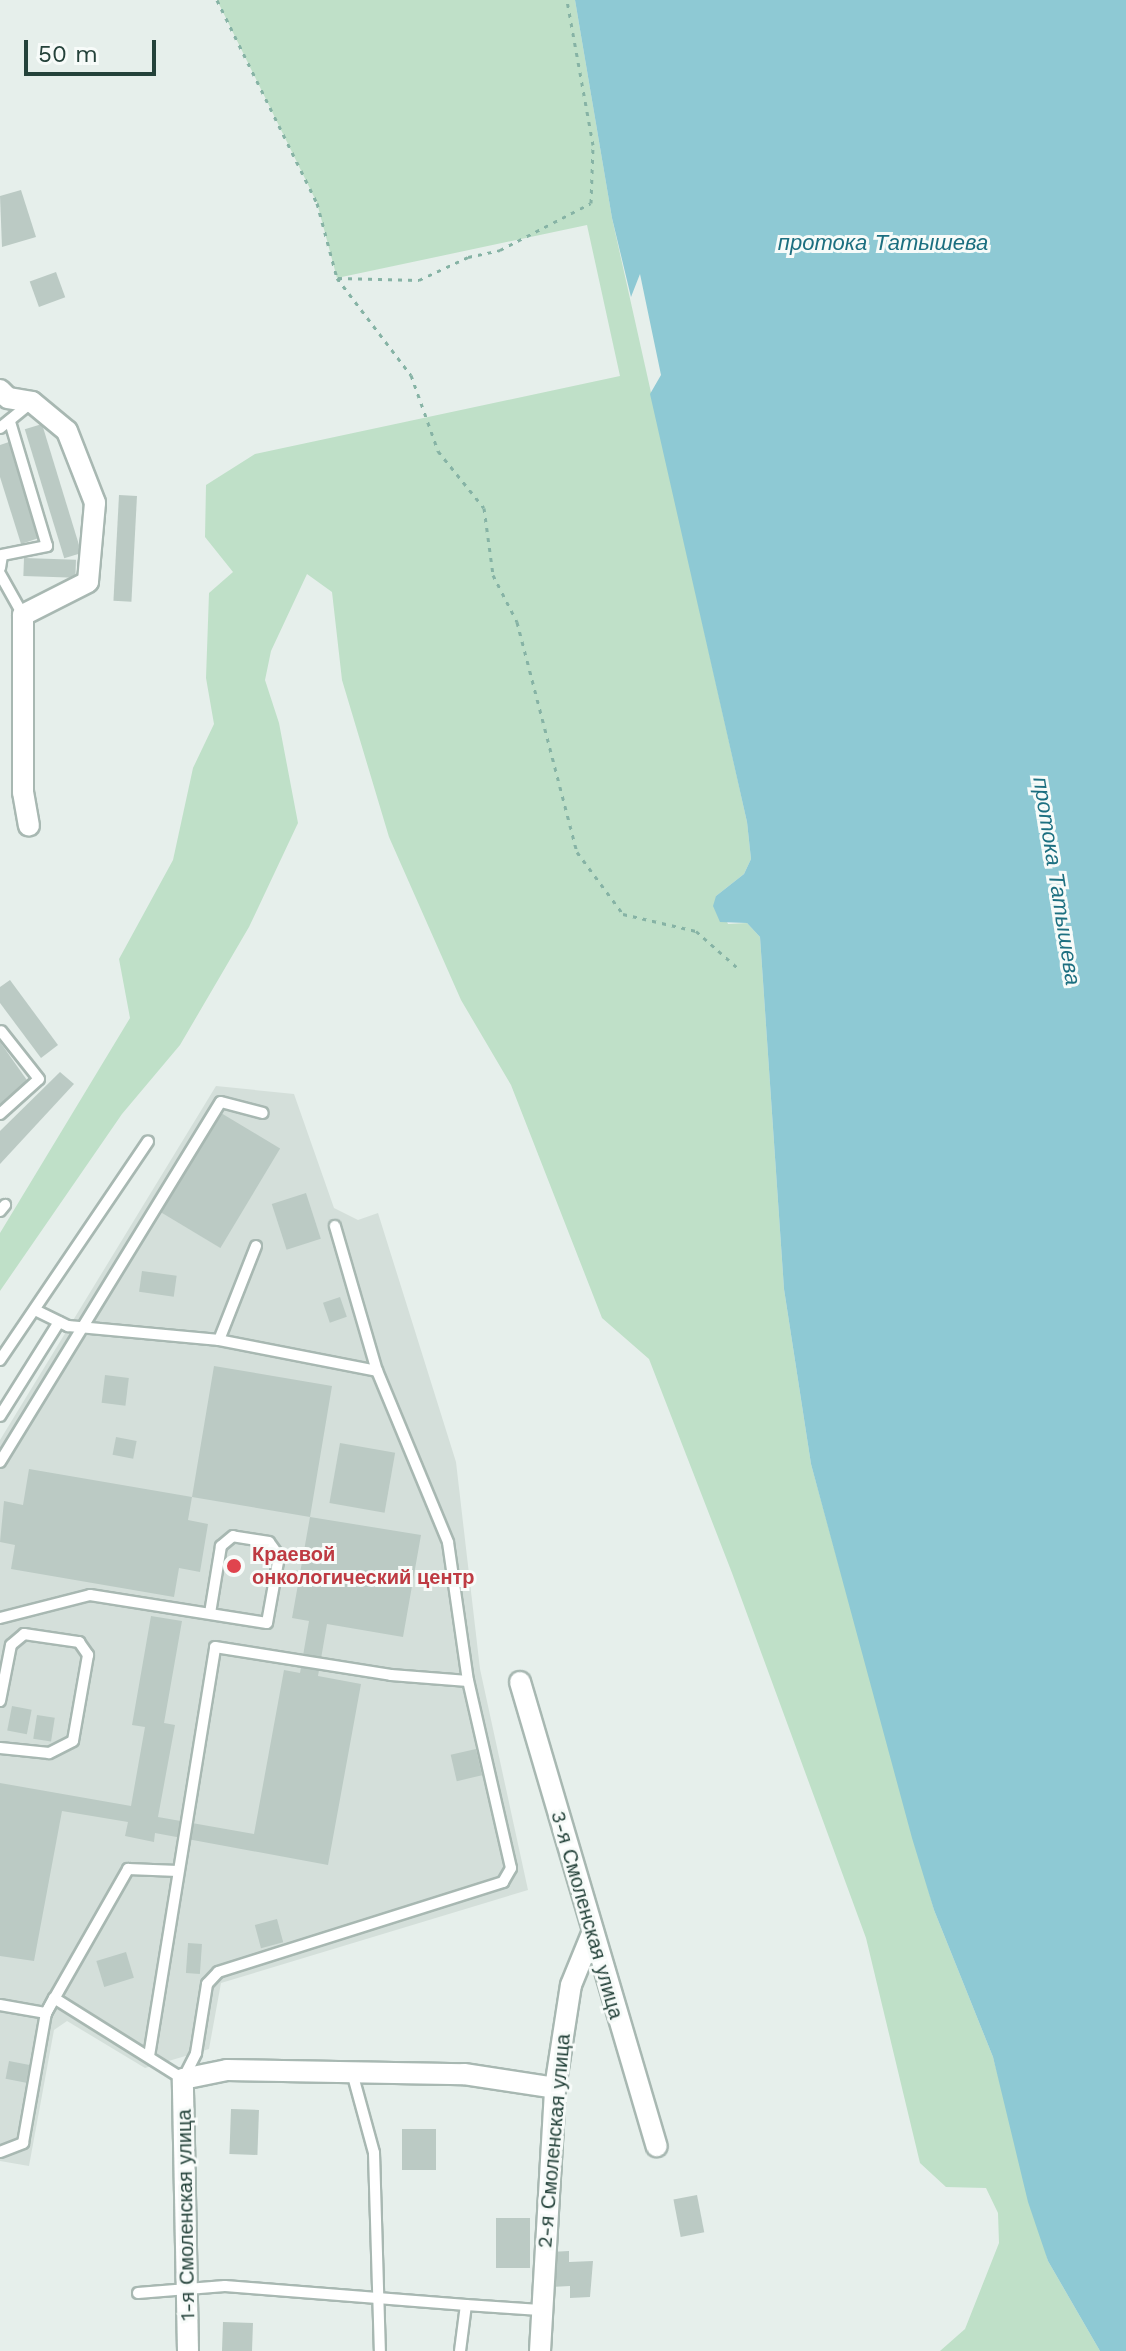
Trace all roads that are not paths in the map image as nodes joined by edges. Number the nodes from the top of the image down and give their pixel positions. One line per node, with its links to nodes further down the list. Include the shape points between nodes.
1 (0, 390): 2 (street, via 8,398)
2 (32, 402): 3 (lane); 6 (street, via 67,431 95,503 88,582)
3 (5, 425): 4 (lane, via 47,546 2,555)
4 (0, 568)
5 (0, 574): 6 (lane)
6 (23, 615): 7 (street, via 23,792)
7 (29, 825)
8 (0, 1031): 10 (lane, via 39,1079)
9 (263, 1113): 16 (lane, via 221,1102)
10 (0, 1114)
11 (148, 1141): 14 (lane)
12 (335, 1226): 19 (lane)
13 (256, 1246): 17 (lane)
14 (35, 1310): 15 (lane); 18 (lane)
15 (59, 1322): 16 (lane); 20 (lane)
16 (84, 1328): 17 (lane); 21 (lane)
17 (219, 1340): 19 (lane)
18 (0, 1360)
19 (377, 1371): 24 (lane, via 448,1542)
20 (0, 1416)
21 (0, 1462)
22 (210, 1613): 22 (lane, via 267,1623 279,1556 269,1542 233,1536 221,1546); 23 (lane, via 90,1595)
23 (0, 1618)
24 (468, 1681): 28 (lane, via 391,1675 215,1647); 35 (lane, via 511,1868 503,1882 218,1972 207,1984 196,2053)
25 (520, 1682): 29 (street, 3-я Смоленская улица)
26 (0, 1701): 27 (lane, via 11,1645 24,1634 79,1642 88,1655 73,1741 49,1753)
27 (0, 1748)
28 (178, 1871): 30 (lane, via 128,1869); 33 (lane)
29 (591, 1936): 36 (street, 2-я Смоленская улица, via 571,1985); 37 (street, 3-я Смоленская улица)
30 (54, 1998): 32 (lane); 33 (lane)
31 (0, 2005): 32 (lane)
32 (46, 2013): 38 (lane, via 23,2143)
33 (149, 2056): 35 (lane)
34 (353, 2076): 35 (street, via 227,2070); 36 (street, via 464,2074); 41 (lane, via 374,2153)
35 (183, 2079): 40 (street, 1-я Смоленская улица)
36 (555, 2088): 43 (street, 2-я Смоленская улица)
37 (657, 2146)
38 (0, 2152)
39 (138, 2293): 40 (lane)
40 (189, 2293): 41 (lane, via 225,2286); 44 (street, 1-я Смоленская улица)
41 (376, 2298): 42 (lane); 45 (lane)
42 (466, 2305): 43 (lane); 46 (lane)
43 (540, 2310): 47 (street, 2-я Смоленская улица)
44 (188, 2351)
45 (380, 2351)
46 (460, 2351)
47 (540, 2351)

